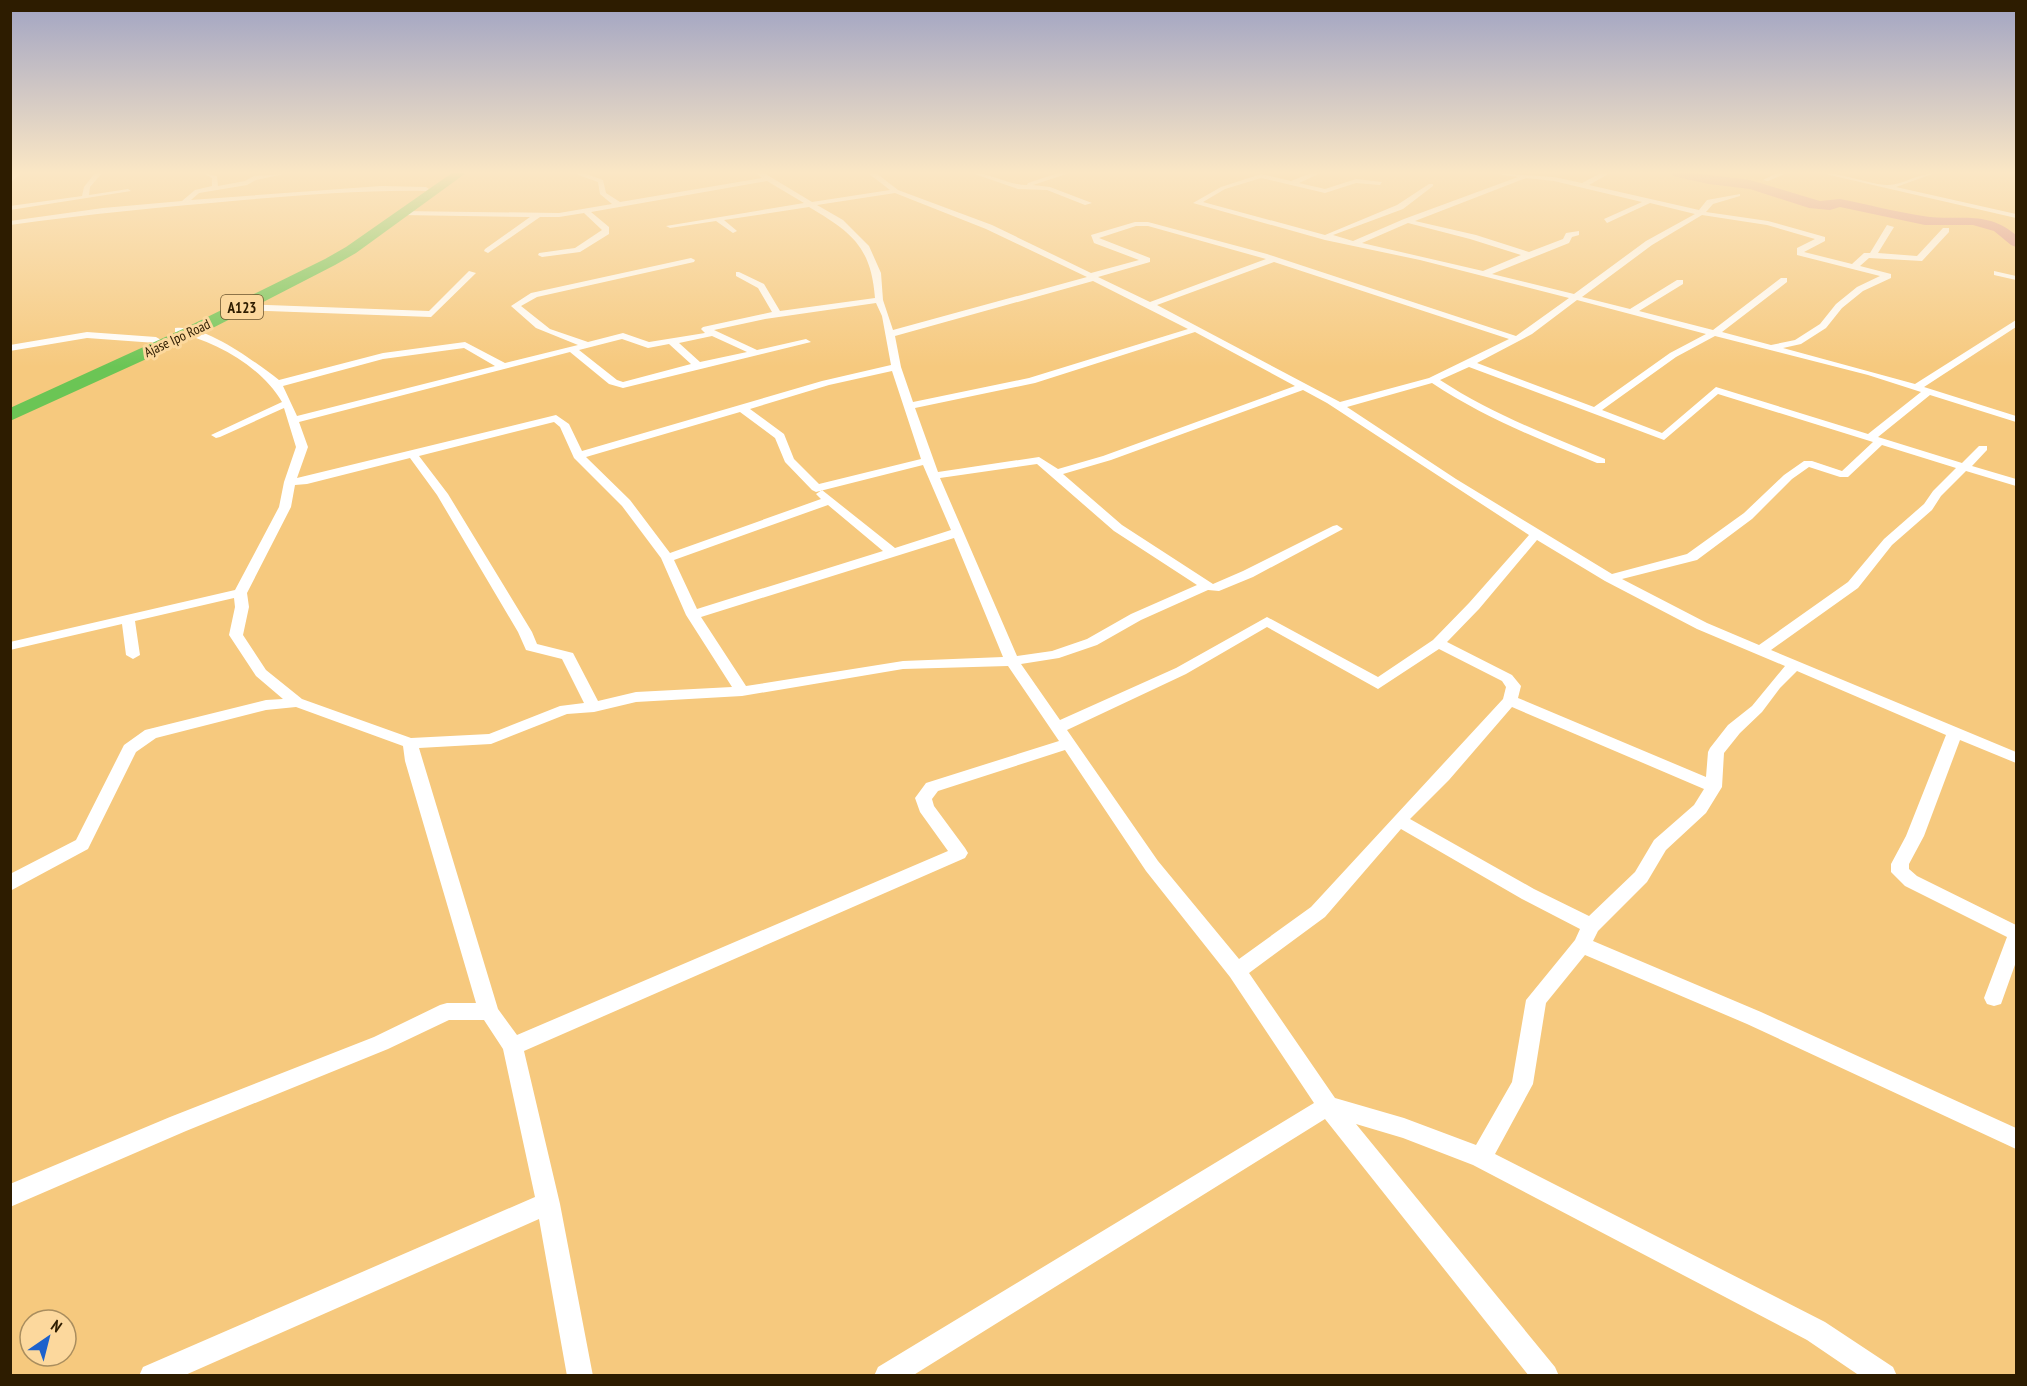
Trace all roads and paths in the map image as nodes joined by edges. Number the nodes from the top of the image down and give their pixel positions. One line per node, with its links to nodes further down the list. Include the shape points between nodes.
1 (358, 238): 41 (highway, Ajase Ipo Road / A123)
2 (368, 238): 36 (highway, Ajase Ipo Road / A123)
3 (506, 238): 18 (street)
4 (597, 238): 19 (street, via 577,250)
5 (856, 238): 34 (street, via 865,246 877,273)
6 (1011, 238): 29 (street)
7 (1095, 238): 29 (street, via 1147,260)
8 (1195, 238): 23 (street)
9 (1328, 238): 17 (street)
10 (1368, 238): 17 (street)
11 (1468, 238): 20 (street)
12 (1568, 238): 20 (street)
13 (1658, 238): 33 (street)
14 (1819, 238): 24 (street, via 1800,253)
15 (1884, 238): 21 (street)
16 (1939, 238): 21 (street, via 1919,259)
17 (1353, 244): 28 (street)
18 (488, 251)
19 (542, 255)
20 (1531, 255): 28 (street, via 1503,263)
21 (1873, 255): 24 (street)
22 (691, 260): 49 (street, via 534,295 515,306 532,324 548,333)
23 (1271, 260): 35 (street); 45 (street)
24 (1855, 266): 50 (street, via 1888,276 1860,289 1823,326 1798,342)
25 (472, 273): 36 (street, via 431,314)
26 (1997, 273): 30 (street)
27 (739, 274): 38 (street, via 761,286)
28 (1485, 274): 33 (street)
29 (1092, 277): 35 (street); 44 (street)
30 (2016, 278)
31 (1784, 280): 42 (street)
32 (1680, 282): 37 (street)
33 (1576, 298): 37 (street); 45 (street)
34 (879, 300): 38 (street); 44 (street)
35 (1150, 305): 40 (street)
36 (243, 307): 41 (highway, Ajase Ipo Road / A123)
37 (1631, 312): 42 (street)
38 (777, 314): 43 (street, via 706,329)
39 (2015, 326): 61 (street)
40 (1193, 330): 60 (street); 65 (street, via 1031,381)
41 (184, 331): 46 (highway, Ajase Ipo Road / A123); 59 (street, via 251,363); 69 (highway, Ajase Ipo Road / A123)
42 (1716, 332): 50 (street); 68 (street, via 1673,355)
43 (712, 333): 47 (street); 53 (street)
44 (891, 334): 57 (street)
45 (1517, 339): 54 (street)
46 (156, 340): 51 (street, via 87,335); 64 (highway, Ajase Ipo Road / A123)
47 (671, 341): 49 (street, via 648,345 623,336); 55 (street)
48 (806, 342): 53 (street)
49 (587, 345): 52 (street)
50 (1771, 347): 61 (street)
51 (10, 348)
52 (570, 348): 55 (street, via 613,382 623,385); 56 (street)
53 (755, 352): 55 (street)
54 (1470, 364): 58 (street); 68 (street)
55 (698, 365)
56 (503, 366): 59 (street, via 465,345 383,356); 71 (street)
57 (896, 367): 65 (street); 67 (street)
58 (1433, 380): 66 (street); 77 (street, via 1501,420)
59 (277, 384): 63 (street)
60 (1302, 387): 66 (street); 80 (street)
61 (1917, 387): 62 (street)
62 (1929, 391): 70 (street); 73 (street)
63 (288, 403): 71 (street); 72 (street)
64 (10, 405)
65 (910, 406): 79 (street)
66 (1339, 406): 87 (street)
67 (742, 408): 76 (street); 83 (street, via 780,435 789,460)
68 (1596, 411): 73 (street, via 1664,436 1716,390)
69 (10, 415)
70 (2016, 418)
71 (293, 420): 81 (street, via 302,447)
72 (216, 435)
73 (1874, 440): 78 (street); 90 (street, via 1844,475 1808,463 1748,516 1692,557)
74 (1983, 448): 78 (street)
75 (413, 455): 76 (street, via 556,418 565,426); 81 (street); 104 (street, via 442,494 531,647 568,656)
76 (578, 456): 89 (street, via 626,503)
77 (1601, 460)
78 (1963, 468): 82 (street); 97 (street, via 1928,507 1888,542 1853,585)
79 (931, 469): 80 (street, via 1039,460); 83 (street); 86 (street)
80 (1056, 473): 91 (street, via 1118,528)
81 (290, 482): 92 (street, via 285,507)
82 (2016, 483)
83 (816, 488): 84 (street)
84 (828, 501): 88 (street); 89 (street)
85 (1337, 529): 91 (street, via 1248,574 1214,588)
86 (960, 532): 88 (street); 99 (street)
87 (1536, 534): 90 (street); 95 (street)
88 (893, 553): 93 (street)
89 (667, 558): 93 (street)
90 (1610, 578): 97 (street)
91 (1207, 586): 99 (street, via 1136,617 1092,642 1054,655)
92 (240, 594): 94 (street); 103 (street, via 242,607 236,635 261,673)
93 (693, 615): 101 (street)
94 (128, 619): 96 (street); 98 (street)
95 (1438, 643): 102 (street, via 1507,678 1514,686); 105 (street, via 1378,684 1267,621 1181,671)
96 (10, 646)
97 (1760, 651): 100 (street)
98 (133, 656)
99 (1012, 661): 101 (street, via 903,665); 105 (street)
100 (1794, 666): 106 (street); 110 (street, via 1716,752)
101 (742, 691): 104 (street, via 636,697)
102 (1510, 700): 110 (street); 111 (street)
103 (297, 702): 107 (street); 112 (street, via 266,705 152,734 130,749 82,844)
104 (594, 706): 107 (street, via 565,709 490,739)
105 (1057, 728): 108 (street)
106 (1955, 732): 109 (street); 114 (street, via 1900,872)
107 (410, 743): 118 (street, via 412,761)
108 (1068, 744): 116 (street, via 1152,866); 119 (street, via 932,787 923,798 926,808 959,853)
109 (2016, 758)
110 (1714, 787): 113 (street, via 1700,809 1660,845 1641,877)
111 (1399, 820): 113 (street); 116 (street, via 1318,912)
112 (10, 884)
113 (1591, 926): 115 (street)
114 (2016, 935): 117 (street)
115 (1582, 945): 121 (street, via 1754,1018); 122 (street, via 1536,1000 1522,1084)
116 (1237, 971): 120 (street)
117 (1994, 998)
118 (489, 1012): 119 (street); 123 (street, via 447,1011 381,1043)
119 (513, 1046): 124 (street)
120 (1328, 1106): 122 (street, via 1404,1128); 125 (street); 128 (street)
121 (2016, 1139)
122 (1481, 1158): 129 (street, via 1816,1331)
123 (10, 1196)
124 (548, 1204): 126 (street); 127 (street)
125 (903, 1371)
126 (152, 1376)
127 (580, 1376)
128 (1546, 1376)
129 (1884, 1376)

